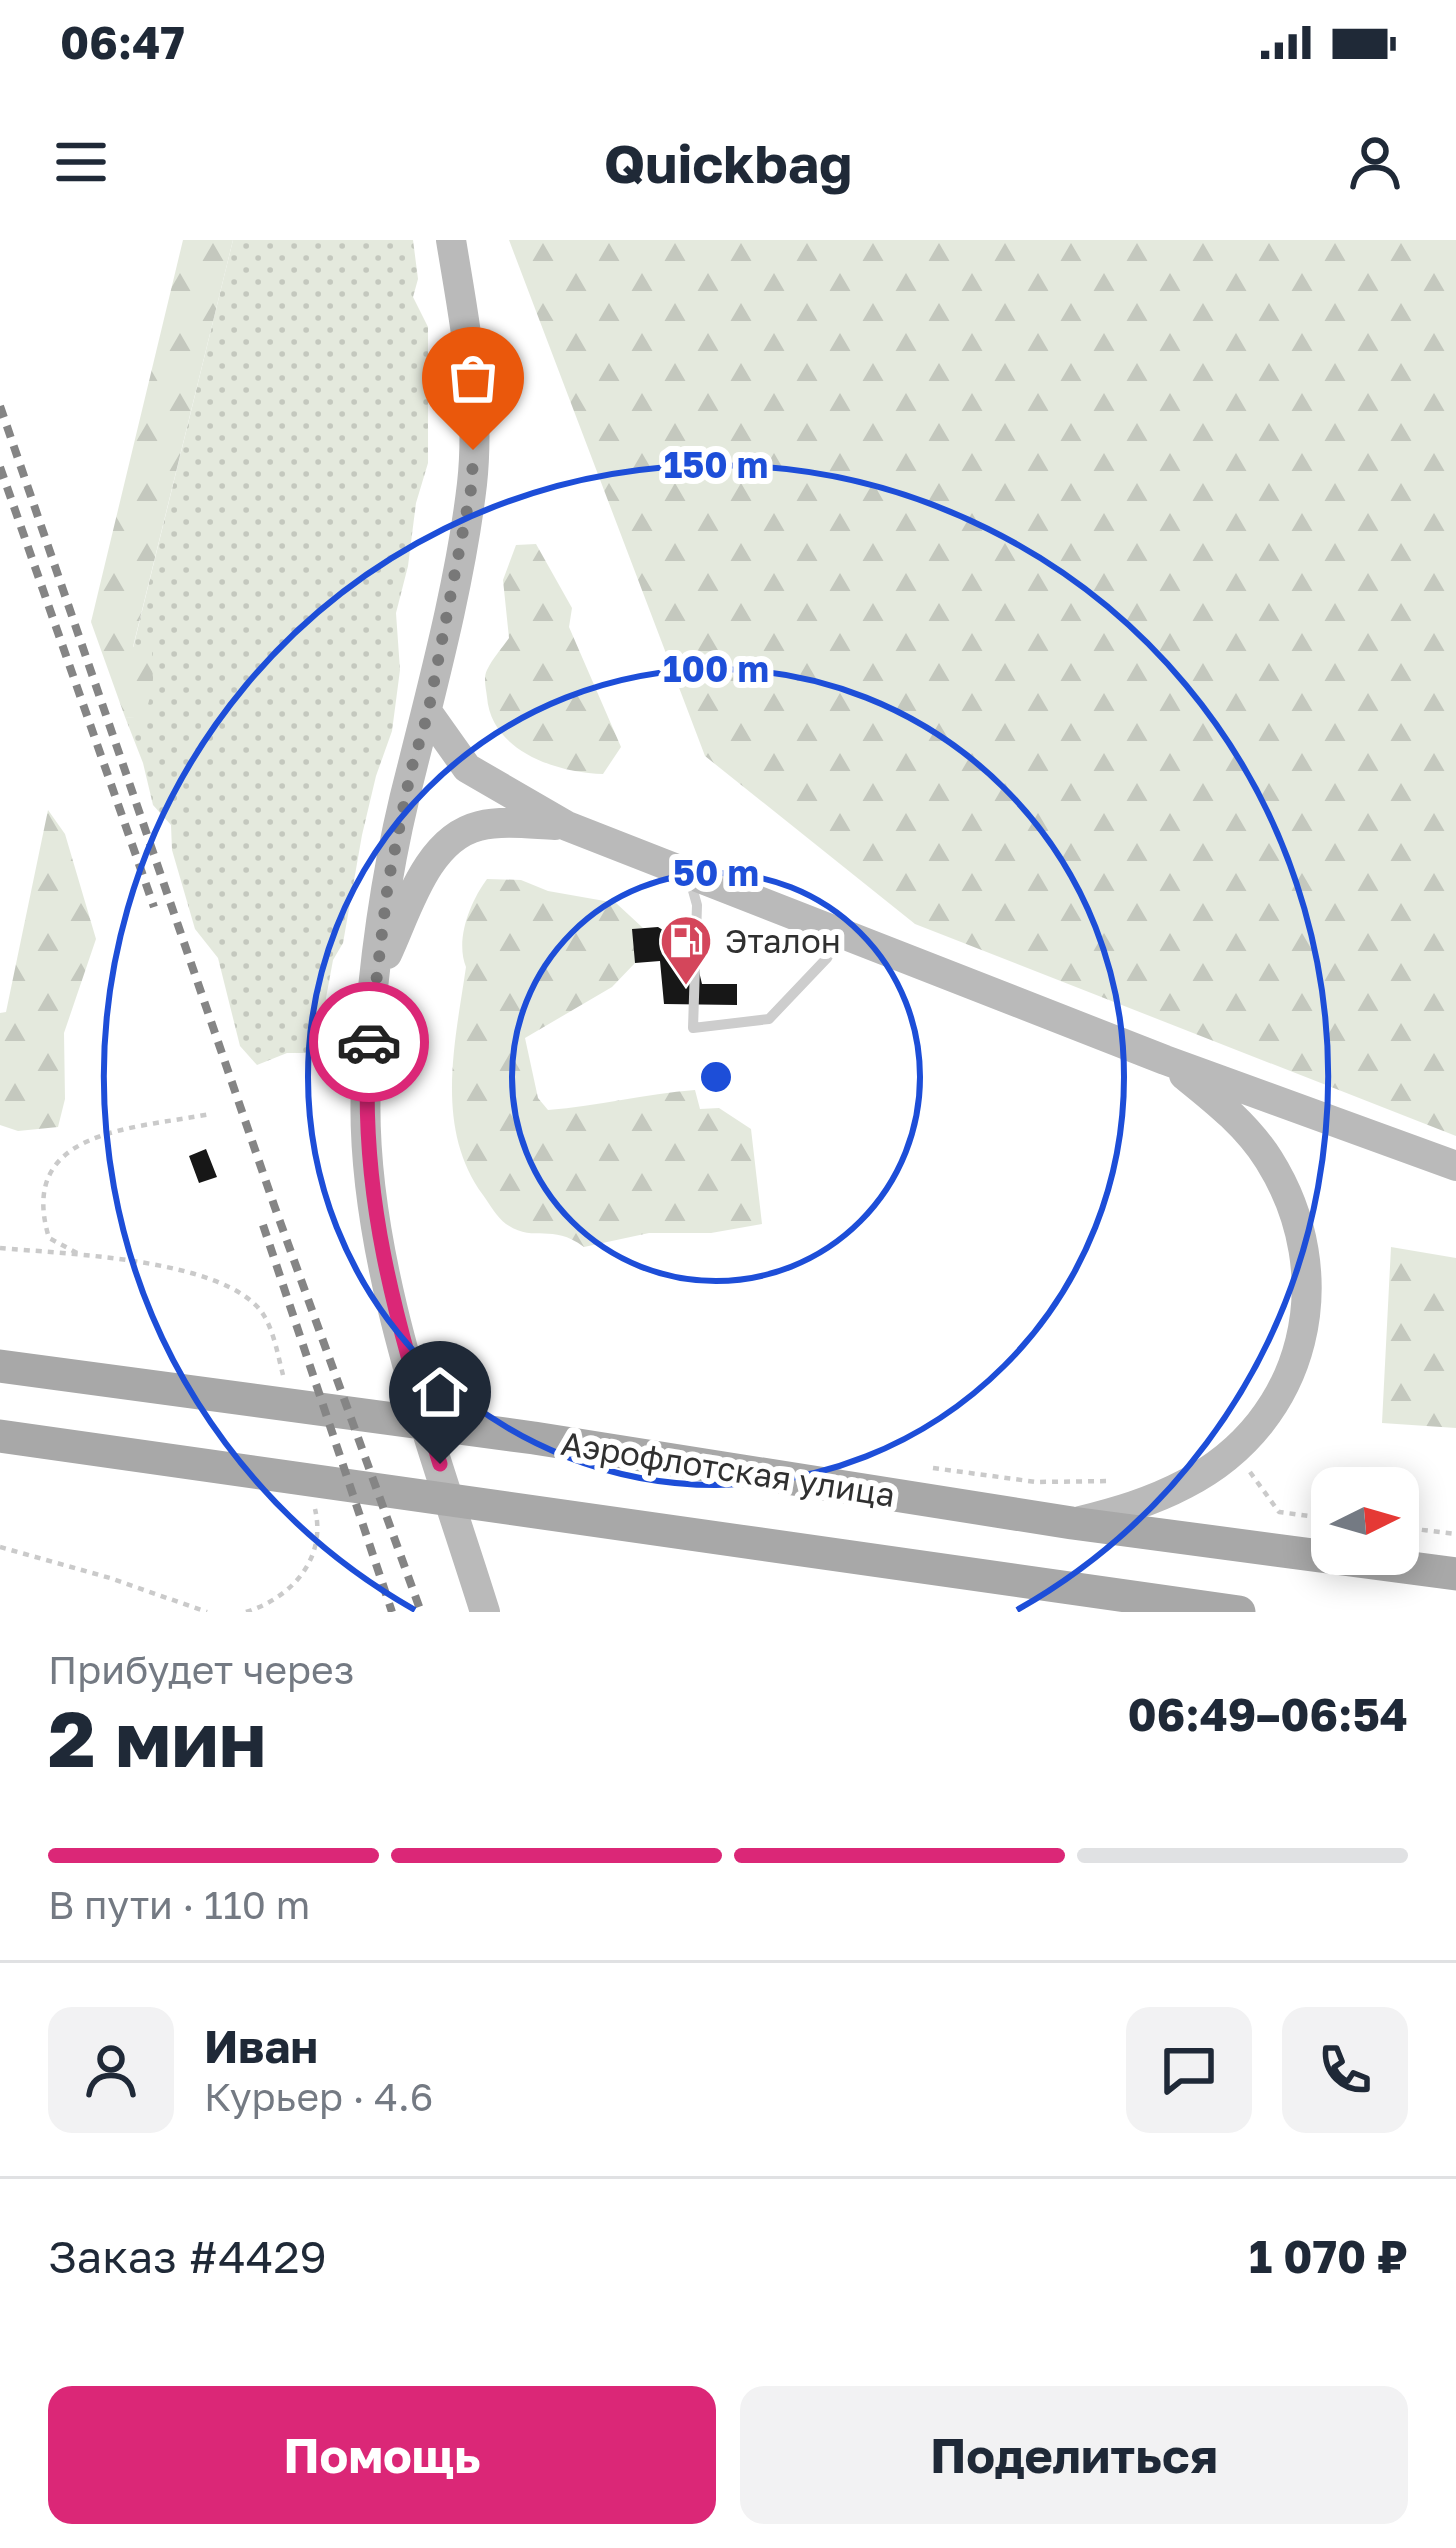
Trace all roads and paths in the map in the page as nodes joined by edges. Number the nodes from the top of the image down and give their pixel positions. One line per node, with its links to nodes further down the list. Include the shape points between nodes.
1 (451, 240): 2 (street, via 474,417 472,484)
2 (428, 713): 3 (street, via 467,769); 6 (street)
3 (567, 826): 4 (street); 6 (street, via 475,826 453,841 428,864)
4 (687, 871): 5 (street); 5 (lane, via 697,905 693,1028 769,1019)
5 (841, 933): 7 (street)
6 (373, 984): 16 (street, via 366,1087 376,1231)
7 (1165, 1060): 9 (street); 13 (street, via 1248,1132 1304,1238 1304,1328 1289,1377 1268,1416)
8 (210, 1114): 10 (path, via 78,1142 48,1173 40,1208 49,1238)
9 (1456, 1166)
10 (82, 1256)
11 (0, 1366): 18 (main road, Аэрофлотская улица)
12 (0, 1436): 16 (main road, Аэрофлотская улица)
13 (1233, 1449): 17 (path, via 1280,1512); 18 (street, via 1189,1483)
14 (921, 1466): 15 (path, via 1036,1482)
15 (1124, 1480)
16 (451, 1500): 24 (street); 25 (main road, Аэрофлотская улица)
17 (1311, 1516)
18 (1072, 1523): 22 (main road, Аэрофлотская улица)
19 (1419, 1530): 20 (path)
20 (1456, 1534)
21 (0, 1547): 23 (path)
22 (1456, 1574)
23 (207, 1612)
24 (485, 1612)
25 (1239, 1612)

